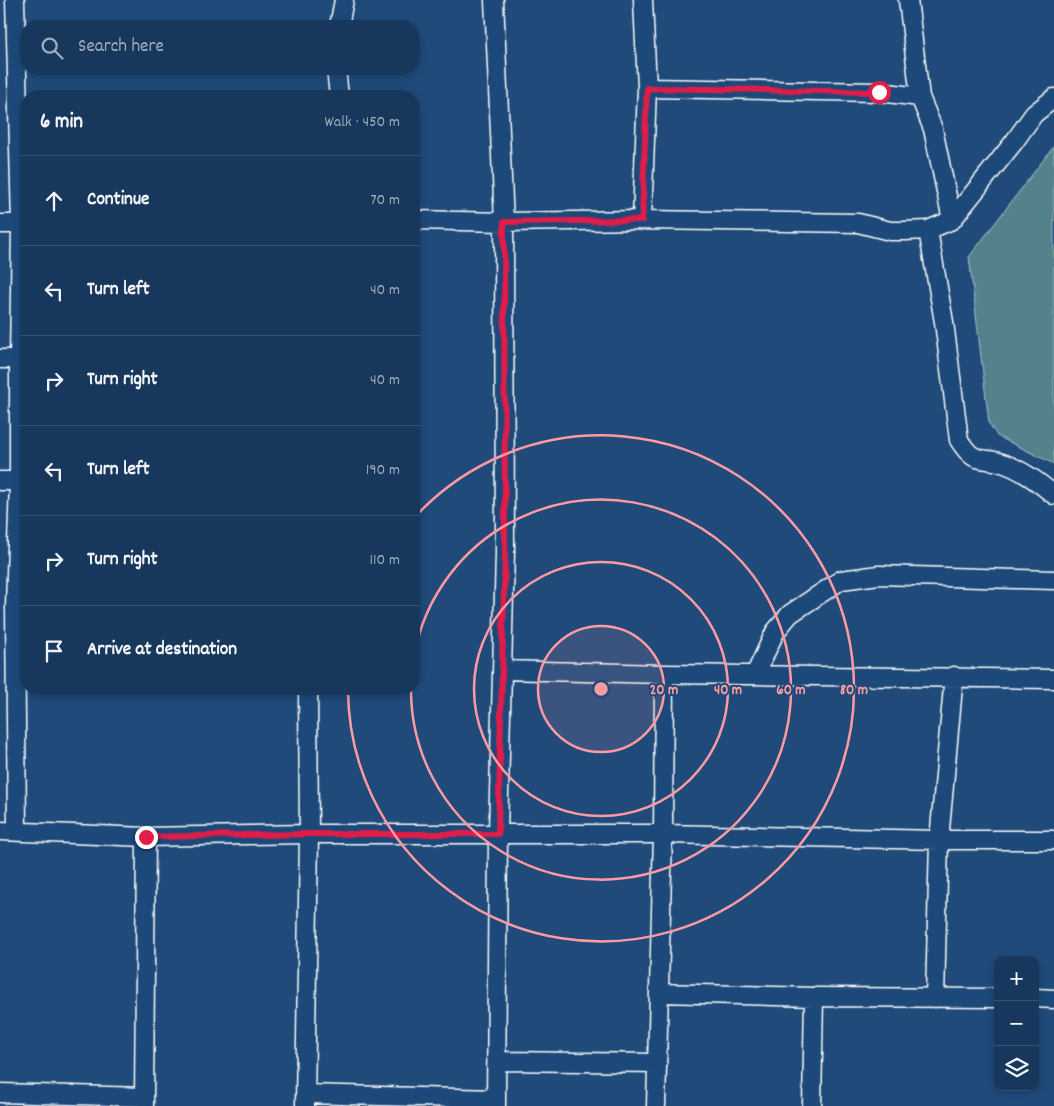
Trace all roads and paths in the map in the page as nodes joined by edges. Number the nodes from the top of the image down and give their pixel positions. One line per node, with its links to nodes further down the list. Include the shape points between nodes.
1 (15, 0): 12 (street)
2 (344, 0): 6 (street)
3 (494, 0): 16 (street)
4 (643, 0): 8 (street)
5 (908, 0): 10 (street)
6 (340, 20)
7 (337, 75): 9 (street)
8 (647, 88): 10 (street, via 879,92); 14 (street)
9 (338, 90)
10 (920, 97): 15 (street, via 933,128)
11 (1054, 98): 15 (street, via 1034,114)
12 (20, 124)
13 (420, 220): 16 (street)
14 (642, 220): 16 (street); 19 (street, via 858,223 890,231)
15 (952, 220): 19 (street)
16 (504, 222): 28 (street)
17 (0, 224): 18 (street)
18 (20, 224)
19 (928, 230): 24 (street, via 959,440 978,460 1004,463)
20 (20, 359): 21 (street)
21 (0, 360)
22 (0, 481): 23 (street)
23 (20, 481)
24 (1054, 495)
25 (20, 523): 27 (street)
26 (1054, 580): 30 (street, via 879,575 841,580 790,614 775,632)
27 (14, 606): 34 (street)
28 (502, 670): 29 (street); 36 (street)
29 (664, 674): 30 (street); 37 (street)
30 (755, 675): 31 (street)
31 (954, 676): 32 (street); 39 (street)
32 (1054, 679)
33 (308, 695): 35 (street)
34 (9, 831): 38 (street)
35 (309, 834): 36 (street); 38 (street); 50 (street)
36 (498, 834): 37 (street); 47 (street)
37 (663, 834): 39 (street); 41 (street)
38 (146, 837): 51 (street)
39 (939, 840): 40 (street); 43 (street)
40 (1054, 840)
41 (660, 993): 42 (street); 48 (street)
42 (814, 997): 43 (street); 54 (street)
43 (936, 998): 44 (street)
44 (994, 998)
45 (1039, 998): 46 (street)
46 (1054, 999)
47 (497, 1062): 48 (street); 52 (street)
48 (656, 1063): 53 (street)
49 (0, 1093): 51 (street)
50 (305, 1100): 52 (street)
51 (144, 1102)
52 (496, 1102)
53 (656, 1106)
54 (812, 1106)

